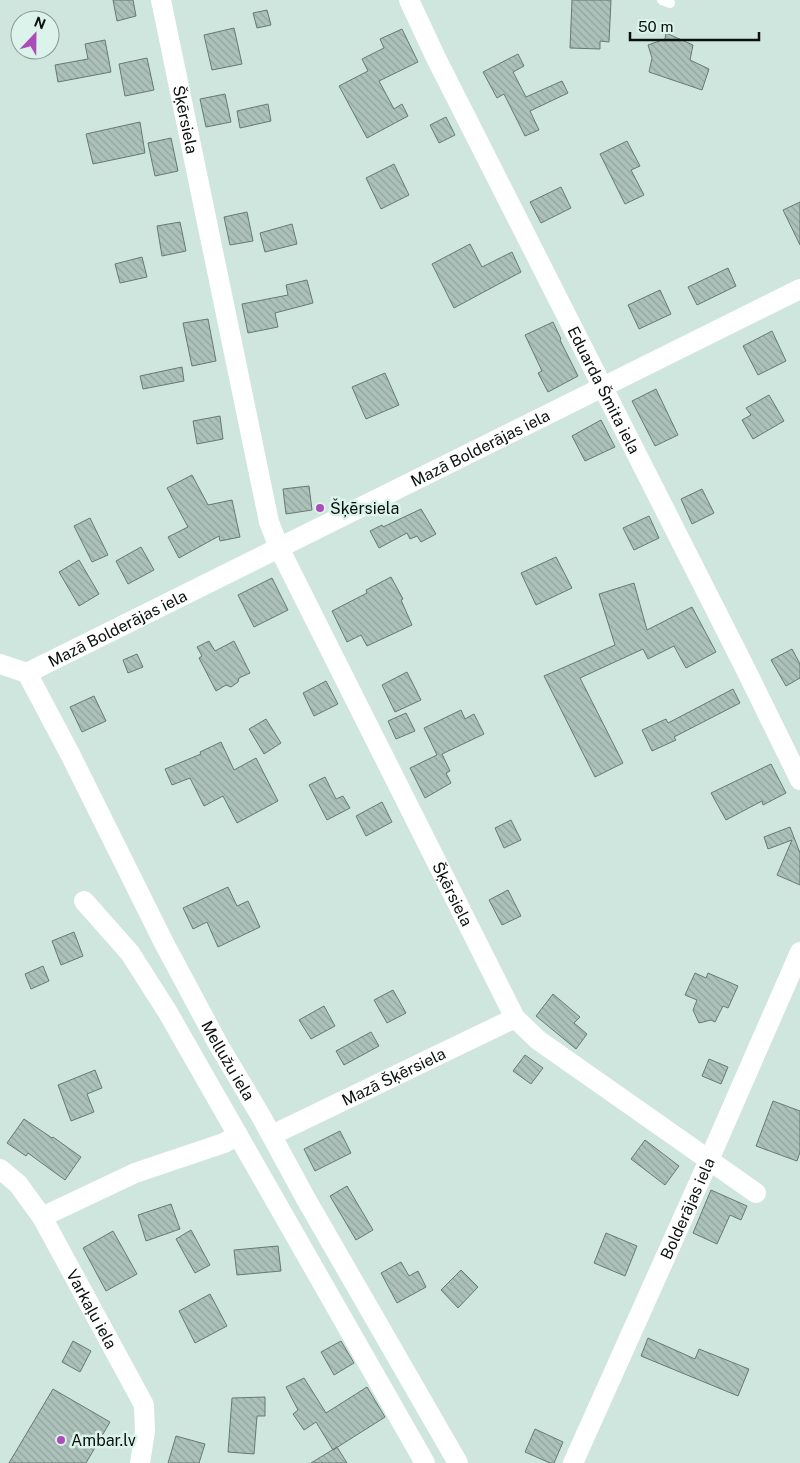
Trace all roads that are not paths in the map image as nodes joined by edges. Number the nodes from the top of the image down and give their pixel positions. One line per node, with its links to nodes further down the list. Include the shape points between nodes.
1 (161, 0): 5 (street, Šķērsiela, via 269,522)
2 (409, 0): 4 (street, Eduarda Šmita iela)
3 (800, 289): 4 (street, Mazā Bolderājas iela)
4 (603, 387): 5 (street, Mazā Bolderājas iela); 8 (street, Eduarda Šmita iela)
5 (279, 548): 7 (street, Mazā Bolderājas iela); 11 (street, Šķērsiela)
6 (0, 664): 7 (street)
7 (27, 673): 12 (street, Mellužu iela, via 164,943)
8 (800, 780)
9 (84, 901): 13 (street, Mellužu iela, via 130,953)
10 (800, 952): 14 (street, Bolderājas iela)
11 (515, 1018): 12 (street, Mazā Šķērsiela); 14 (street, Šķērsiela, via 538,1040)
12 (272, 1135): 20 (street, Mellužu iela)
13 (238, 1136): 17 (street, via 135,1173); 19 (street, Mellužu iela)
14 (709, 1160): 16 (street, Šķērsiela); 21 (street, Bolderājas iela)
15 (0, 1169): 17 (street, Varkaļu iela, via 18,1184)
16 (756, 1194)
17 (42, 1217): 18 (street, Varkaļu iela, via 144,1405)
18 (140, 1463)
19 (425, 1463)
20 (458, 1463)
21 (573, 1463)

